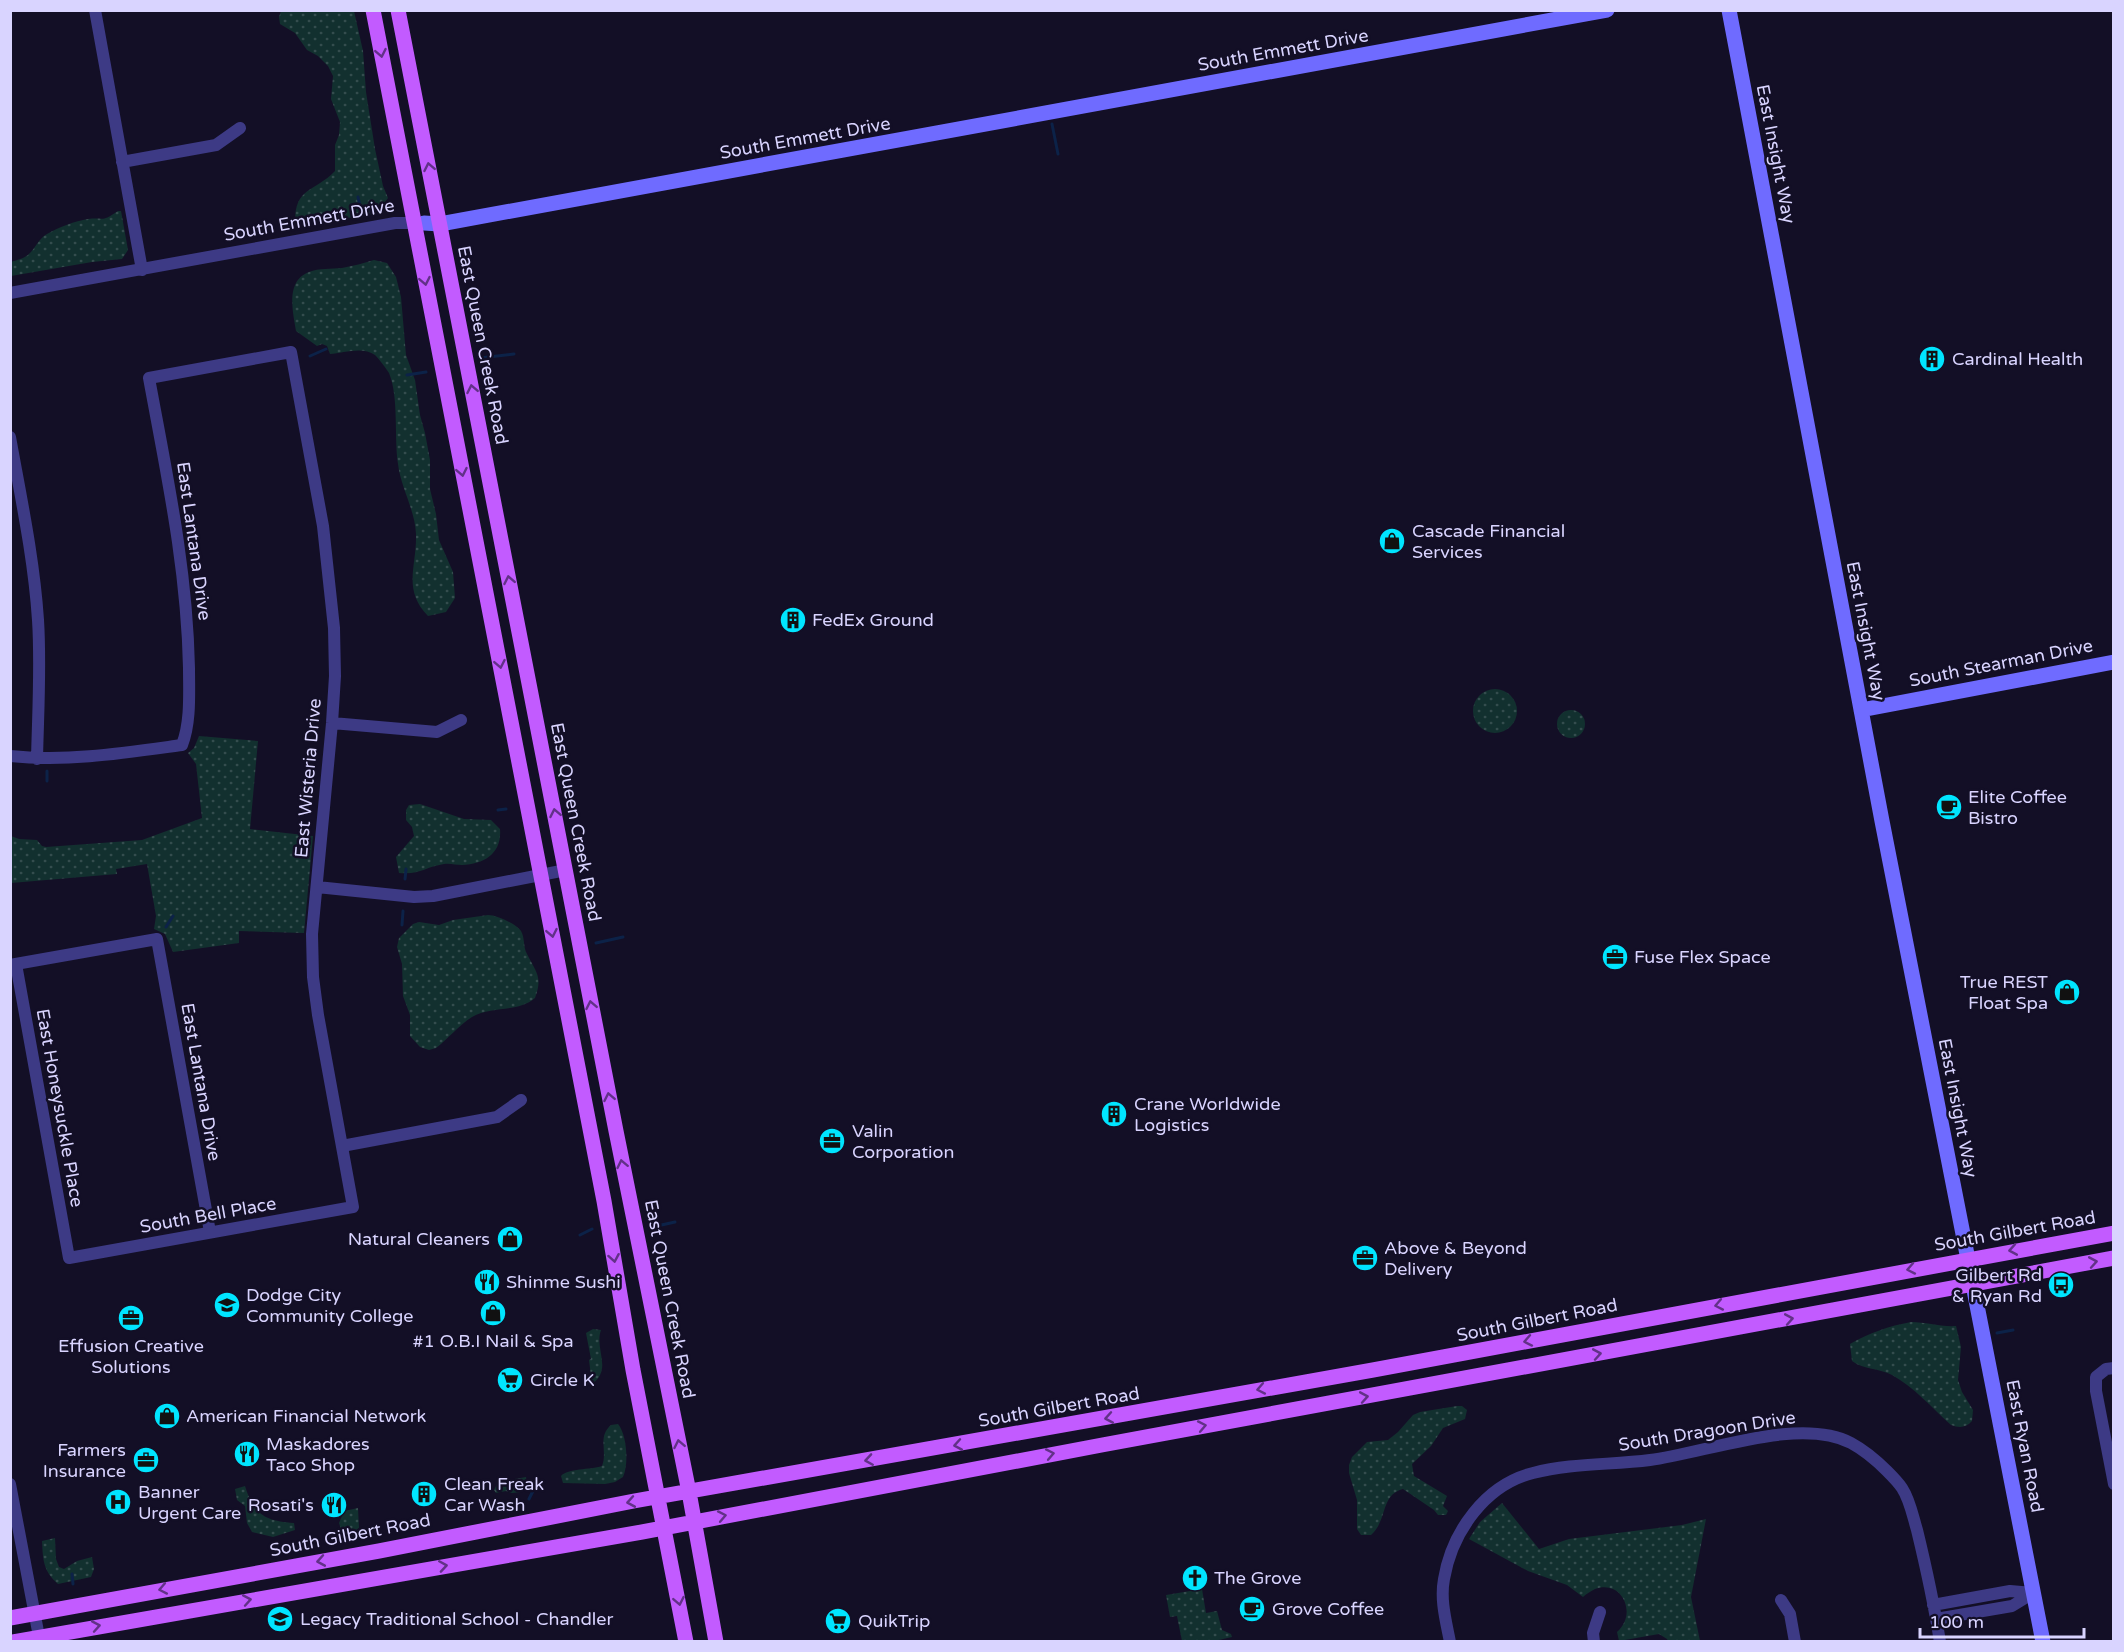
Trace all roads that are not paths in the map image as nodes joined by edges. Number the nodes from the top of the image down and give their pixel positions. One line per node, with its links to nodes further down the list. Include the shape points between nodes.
1 (95, 10): 7 (street)
2 (373, 10): 8 (main road, one-way to 8)
3 (398, 10): 9 (main road, East Queen Creek Road, one-way to 3)
4 (1606, 10): 9 (street, South Emmett Drive)
5 (1729, 10): 15 (street, East Insight Way)
6 (240, 128): 7 (street, via 216,145)
7 (122, 162): 10 (street)
8 (419, 223): 9 (street, South Emmett Drive); 10 (street, South Emmett Drive, via 394,223); 21 (main road, one-way to 21)
9 (440, 224): 20 (main road, East Queen Creek Road, one-way to 9)
10 (142, 270): 11 (street, South Emmett Drive)
11 (10, 293)
12 (291, 352): 17 (street, East Wisteria Drive, via 330,581); 19 (street, East Lantana Drive, via 149,378 184,579 189,679 187,732 182,745 94,757)
13 (10, 437): 19 (street, via 29,541 38,621)
14 (2114, 662): 15 (street, South Stearman Drive)
15 (1861, 710): 32 (street, East Insight Way)
16 (461, 720): 17 (street, via 437,732)
17 (332, 723): 22 (street, East Wisteria Drive)
18 (10, 756): 19 (street)
19 (37, 759)
20 (566, 870): 21 (street); 26 (main road, East Queen Creek Road, one-way to 20)
21 (541, 876): 22 (street, via 424,896); 27 (main road, one-way to 27)
22 (316, 886): 25 (street, East Wisteria Drive, via 313,977)
23 (13, 965): 29 (street, East Lantana Drive, via 157,939); 31 (street, East Honeysuckle Place)
24 (521, 1100): 25 (street, via 497,1117)
25 (342, 1146): 28 (street, East Wisteria Drive)
26 (629, 1196): 27 (main road); 42 (main road, East Queen Creek Road, one-way to 26)
27 (604, 1201): 43 (main road, one-way to 43)
28 (353, 1207): 29 (street, South Bell Place)
29 (210, 1232): 31 (street, South Bell Place)
30 (2114, 1233): 32 (main road, South Gilbert Road, one-way to 32)
31 (69, 1258)
32 (1968, 1258): 34 (street, East Ryan Road); 36 (main road, South Gilbert Road, one-way to 36)
33 (2114, 1258): 34 (main road, one-way to 33)
34 (1974, 1284): 37 (main road, one-way to 34); 46 (street, East Ryan Road)
35 (2114, 1368): 40 (street, via 2096,1377)
36 (1301, 1382): 37 (main road); 38 (main road, South Gilbert Road, one-way to 38)
37 (1306, 1408): 39 (main road, one-way to 37)
38 (995, 1438): 39 (main road); 42 (main road, South Gilbert Road, one-way to 42)
39 (999, 1464): 44 (main road, one-way to 39)
40 (2114, 1484)
41 (10, 1485): 50 (street)
42 (689, 1492): 43 (main road, South Gilbert Road); 44 (main road, East Queen Creek Road)
43 (658, 1497): 45 (main road); 50 (main road, South Gilbert Road, one-way to 50)
44 (694, 1522): 45 (main road); 56 (main road, East Queen Creek Road)
45 (664, 1528): 53 (main road, one-way to 45); 55 (main road, one-way to 55)
46 (2033, 1593): 48 (street, via 2010,1591); 52 (street, via 2012,1606); 61 (street, East Ryan Road)
47 (1781, 1600): 59 (street, via 1790,1614)
48 (1933, 1605): 52 (street, South Dragoon Drive); 57 (street, South Dragoon Drive, via 1912,1512 1902,1489 1870,1456 1849,1442 1803,1433 1650,1460 1531,1473 1512,1482 1482,1504 1460,1534 1444,1579 1443,1603)
49 (1600, 1612): 58 (street)
50 (34, 1614): 51 (main road, South Gilbert Road); 53 (street)
51 (10, 1618)
52 (1936, 1619): 60 (street, South Dragoon Drive)
53 (39, 1639): 54 (main road)
54 (13, 1641)
55 (687, 1641)
56 (716, 1641)
57 (1450, 1641)
58 (1594, 1641)
59 (1795, 1641)
60 (1940, 1641)
61 (2043, 1641)

